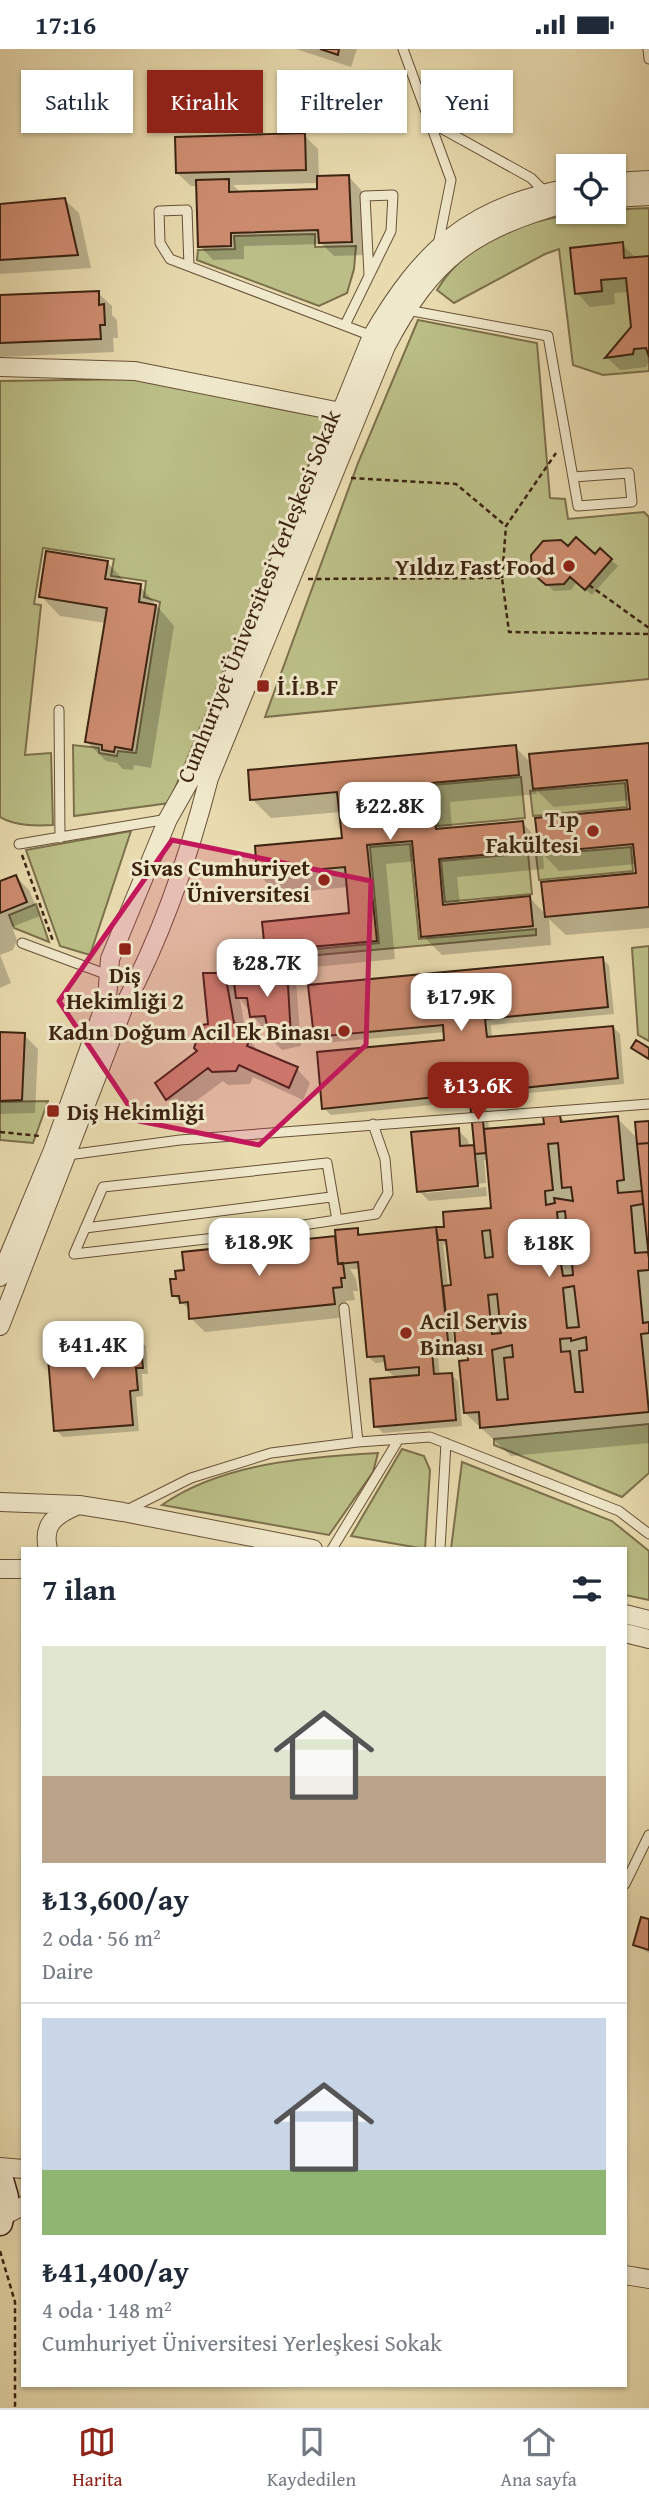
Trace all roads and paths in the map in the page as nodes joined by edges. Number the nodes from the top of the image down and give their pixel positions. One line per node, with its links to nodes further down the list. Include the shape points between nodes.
1 (403, 49): 4 (lane)
2 (648, 49): 3 (lane)
3 (649, 59)
4 (421, 98)
5 (434, 133): 14 (lane, via 451,180)
6 (450, 133): 10 (lane, via 531,178)
7 (649, 180): 8 (street)
8 (626, 181)
9 (556, 191): 10 (street, Cumhuriyet Üniversitesi Yerleşkesi Sokak)
10 (546, 193): 14 (street, Cumhuriyet Üniversitesi Yerleşkesi Sokak, via 500,206)
11 (649, 196): 12 (street)
12 (626, 197)
13 (556, 206): 17 (street, Cumhuriyet Üniversitesi Yerleşkesi Sokak, via 462,246)
14 (438, 247): 19 (street, Cumhuriyet Üniversitesi Yerleşkesi Sokak, via 391,302)
15 (189, 265): 15 (lane, via 170,258 160,243 159,211 187,210); 18 (lane)
16 (369, 275): 16 (lane, via 391,231 393,195 365,196); 18 (lane)
17 (406, 309): 22 (lane, via 548,336); 23 (street, Cumhuriyet Üniversitesi Yerleşkesi Sokak)
18 (345, 325): 19 (lane)
19 (372, 336): 21 (street, Cumhuriyet Üniversitesi Yerleşkesi Sokak)
20 (0, 367): 21 (street, Cumhuriyet Üniversitesi Yerleşkesi Sokak, via 135,371)
21 (341, 412): 32 (street, Cumhuriyet Üniversitesi Yerleşkesi Sokak, via 194,773)
22 (566, 437): 24 (lane); 25 (path)
23 (332, 477): 25 (path, via 456,484); 27 (street, Cumhuriyet Üniversitesi Yerleşkesi Sokak)
24 (573, 477): 24 (lane, via 578,506 632,502 629,473)
25 (506, 526): 26 (path)
26 (502, 578): 27 (path); 30 (path, via 509,632)
27 (291, 579): 42 (street, Cumhuriyet Üniversitesi Yerleşkesi Sokak, via 209,778 196,828 150,953 124,1006)
28 (589, 585): 29 (path)
29 (649, 628)
30 (649, 634)
31 (60, 710): 33 (lane)
32 (168, 819): 33 (lane); 37 (street, Cumhuriyet Üniversitesi Yerleşkesi Sokak, via 110,960)
33 (60, 838): 34 (lane)
34 (19, 845): 36 (path)
35 (22, 943): 36 (lane)
36 (59, 957): 37 (lane)
37 (108, 975): 41 (street, Cumhuriyet Üniversitesi Yerleşkesi Sokak, via 107,999)
38 (649, 1104): 39 (lane)
39 (373, 1124): 42 (lane, via 180,1140); 44 (lane, via 388,1193 376,1214)
40 (0, 1132): 41 (path)
41 (58, 1138): 46 (street, Cumhuriyet Üniversitesi Yerleşkesi Sokak)
42 (68, 1155): 48 (street, Cumhuriyet Üniversitesi Yerleşkesi Sokak)
43 (331, 1197): 44 (lane); 45 (lane); 45 (lane, via 327,1163 103,1187)
44 (337, 1220): 45 (lane, via 74,1254)
45 (85, 1228)
46 (0, 1277)
47 (344, 1308): 50 (lane)
48 (0, 1326)
49 (399, 1439): 50 (lane); 51 (lane, via 430,1437); 58 (lane)
50 (358, 1442): 54 (lane, via 271,1453 191,1478)
51 (446, 1443): 55 (lane, via 619,1511); 59 (lane)
52 (0, 1501): 53 (street)
53 (79, 1505): 54 (street); 56 (street, via 58,1514 49,1525)
54 (122, 1512): 57 (street)
55 (649, 1534)
56 (48, 1547)
57 (303, 1547)
58 (333, 1547)
59 (440, 1547)
60 (0, 1569): 61 (street)
61 (21, 1569)
62 (627, 1614): 63 (street)
63 (649, 1620)
64 (627, 1634): 65 (street)
65 (649, 1639)
66 (649, 1835): 67 (lane)
67 (627, 1880)
68 (0, 2167): 69 (street)
69 (21, 2169)
70 (0, 2176): 71 (street)
71 (9, 2215)
72 (0, 2251): 75 (path, via 15,2302)
73 (627, 2275): 74 (street)
74 (649, 2279)
75 (15, 2408)

